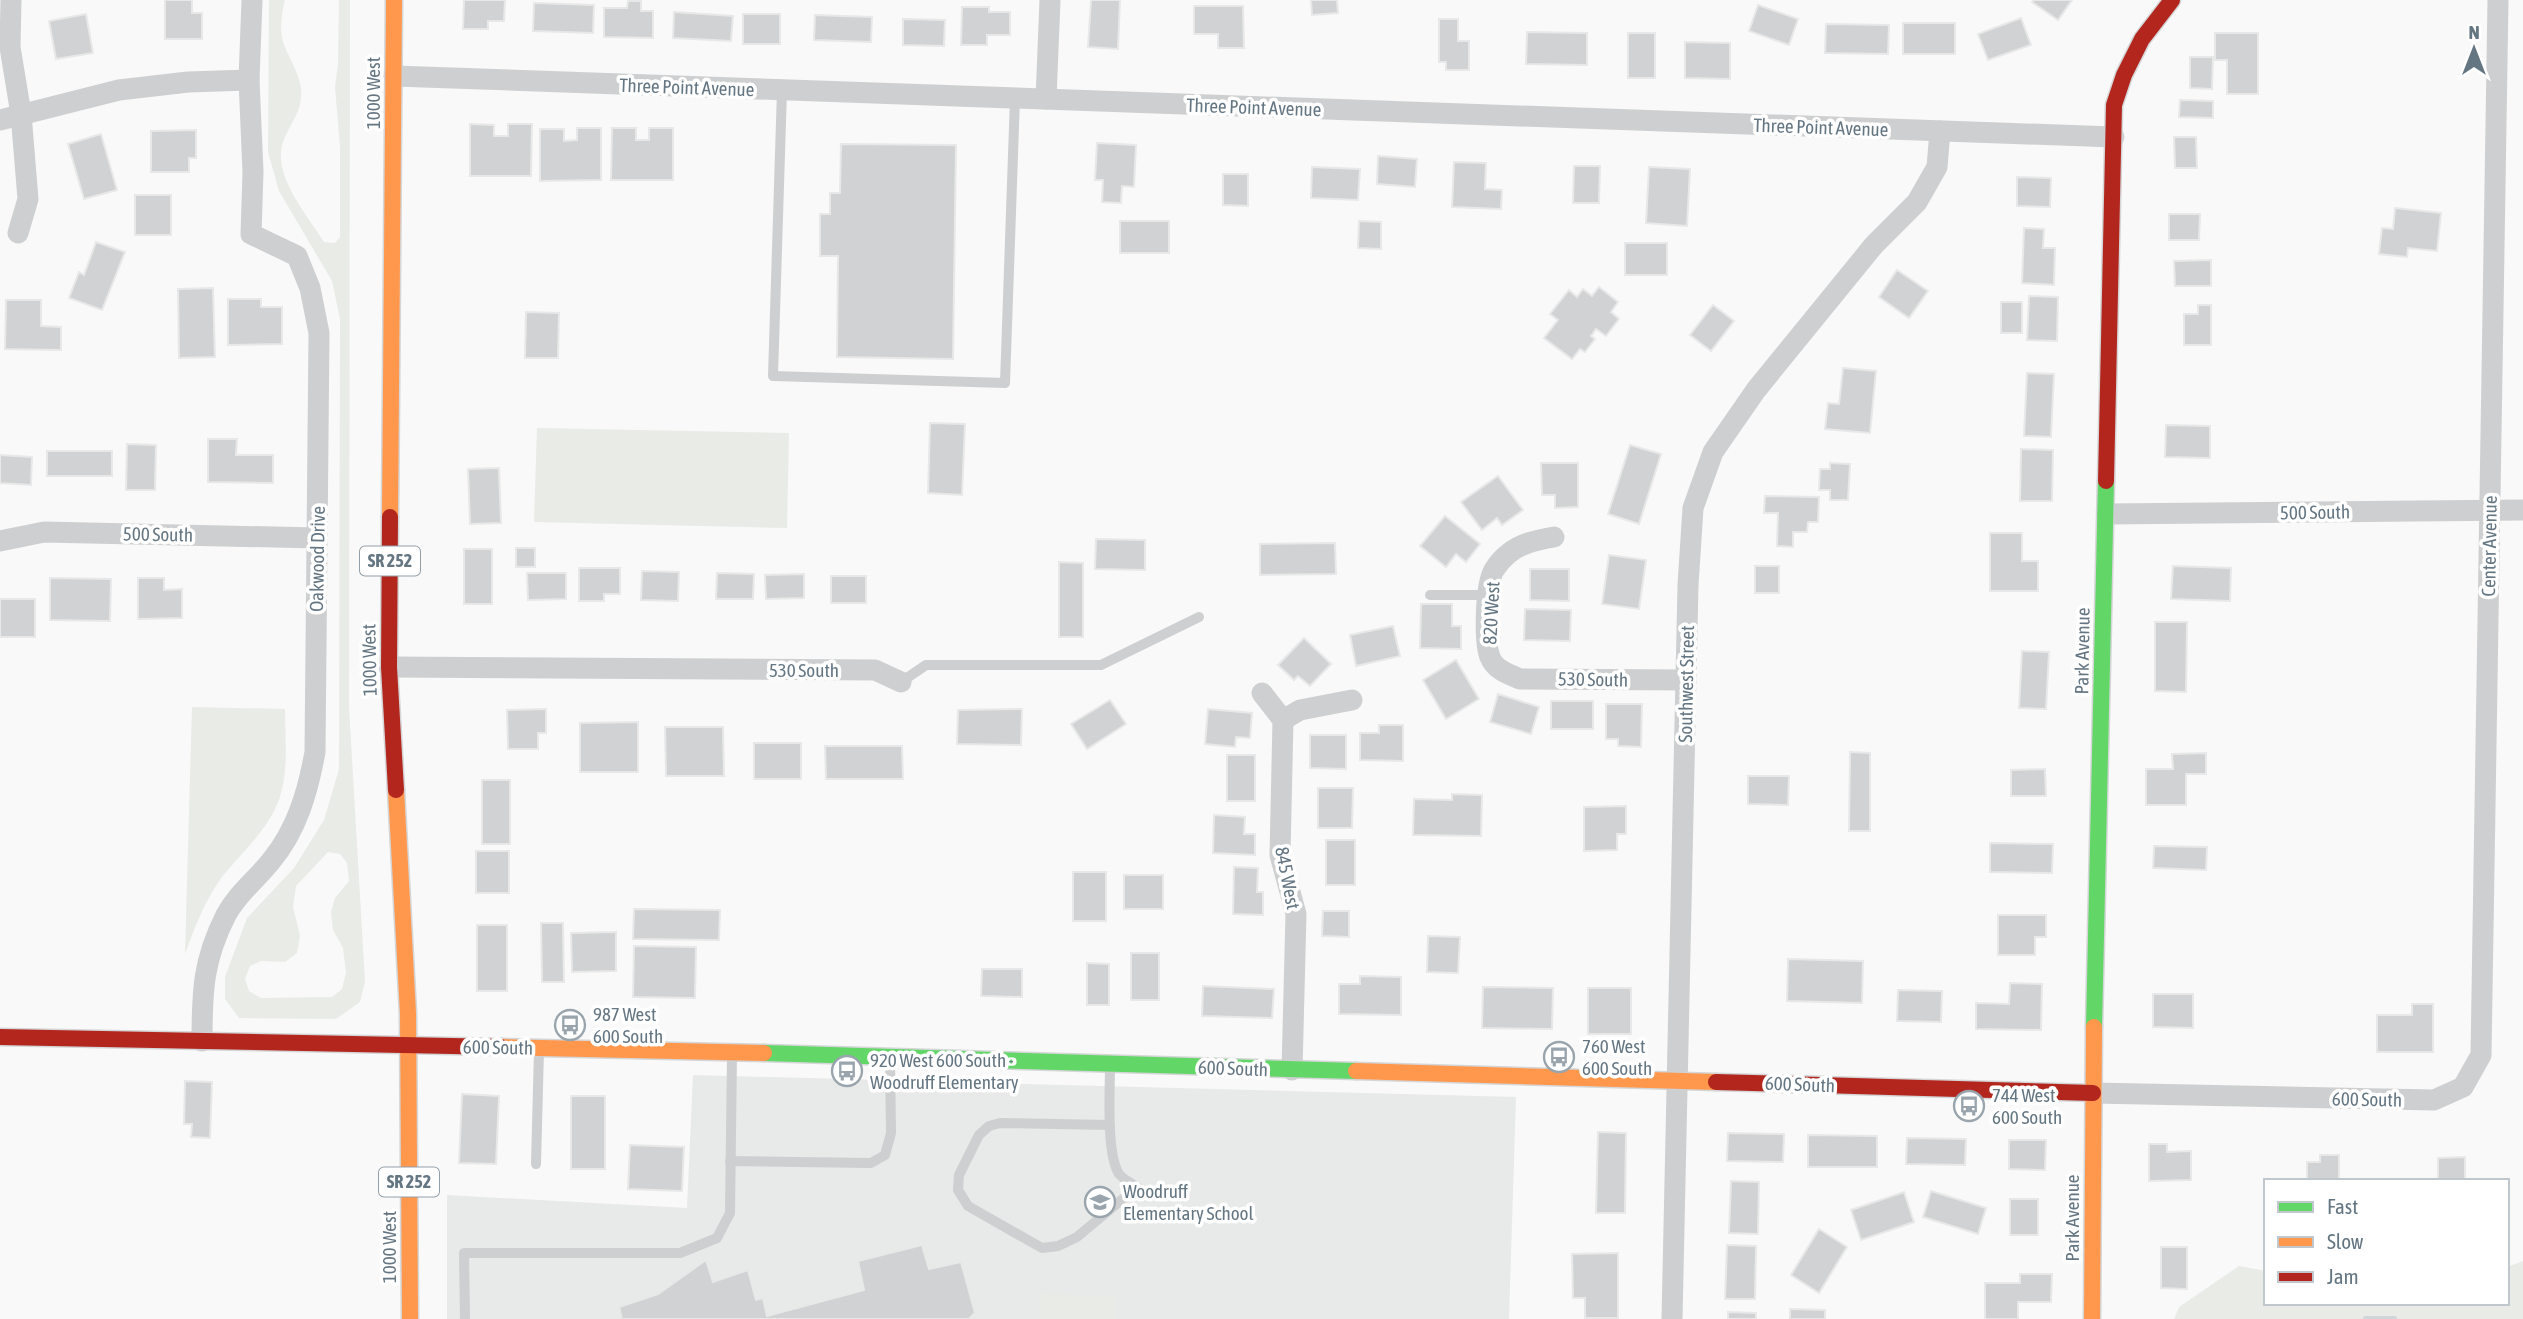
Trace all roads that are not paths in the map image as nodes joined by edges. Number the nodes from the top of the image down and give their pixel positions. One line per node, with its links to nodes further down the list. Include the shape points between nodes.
1 (11, 0): 12 (street, via 10,47)
2 (252, 0): 8 (street)
3 (394, 0): 7 (street, 1000 West / SR 252)
4 (1050, 0): 11 (street)
5 (2172, 0): 15 (street, Park Avenue, via 2141,39 2124,75 2114,105)
6 (2498, 0): 17 (street, Center Avenue)
7 (394, 76): 9 (street, Three Point Avenue); 26 (street, 1000 West / SR 252)
8 (249, 80): 12 (street, via 119,90); 21 (street, Oakwood Drive, via 251,233 297,256 310,288 319,333)
9 (782, 90): 10 (street, Three Point Avenue); 10 (lane, via 773,376 787,377 1005,383)
10 (1015, 99): 11 (street, Three Point Avenue)
11 (1046, 99): 14 (street, Three Point Avenue)
12 (21, 114): 13 (street); 16 (street, via 28,199)
13 (0, 120)
14 (1940, 131): 15 (street, Three Point Avenue); 28 (street, Southwest Street, via 1937,167 1917,202 1874,245 1756,390 1713,452 1693,508)
15 (2114, 137): 19 (street, Park Avenue)
16 (18, 233)
17 (2489, 510): 18 (street, 500 South); 19 (street, 500 South); 42 (street, Center Avenue, via 2481,1055)
18 (2523, 510)
19 (2106, 514): 43 (street, Park Avenue)
20 (1553, 537): 24 (street, 820 West, via 1507,554 1493,571)
21 (317, 538): 22 (street, 500 South, via 44,532); 34 (street, Oakwood Drive, via 315,752 309,789 294,825 272,860 244,887 211,949 203,985)
22 (0, 541)
23 (1430, 595): 24 (lane)
24 (1488, 595): 27 (street, 820 West, via 1490,659)
25 (1199, 617): 29 (lane, 530 South, via 1101,665 926,665)
26 (389, 667): 29 (street, 530 South, via 875,670); 35 (street, 1000 West / SR 252)
27 (1502, 672): 28 (street, 530 South, via 1520,679)
28 (1686, 680): 41 (street, Southwest Street)
29 (901, 682)
30 (1262, 693): 32 (street)
31 (1352, 700): 32 (street, via 1300,710)
32 (1283, 720): 40 (street, 845 West, via 1280,855 1296,914)
33 (0, 1037): 34 (street, 600 South)
34 (202, 1041): 35 (street, 600 South)
35 (408, 1045): 36 (street, 600 South); 47 (street, 1000 West / SR 252)
36 (539, 1048): 37 (street, 600 South); 46 (lane)
37 (732, 1052): 38 (street, 600 South); 45 (lane)
38 (890, 1057): 39 (street, 600 South); 45 (lane, via 891,1133 885,1155 872,1163)
39 (1110, 1064): 40 (street, 600 South); 44 (lane)
40 (1292, 1070): 41 (street, 600 South)
41 (1676, 1080): 43 (street, 600 South); 49 (street, Southwest Street)
42 (2463, 1087): 43 (street, 600 South, via 2434,1100)
43 (2093, 1093): 50 (street, Park Avenue)
44 (1110, 1125): 44 (lane, via 1000,1122 989,1126 979,1135 959,1175 958,1190 968,1206 1042,1248 1058,1246 1077,1237 1137,1187 1120,1175)
45 (730, 1161): 48 (lane, via 730,1213 717,1238 680,1253 464,1253)
46 (536, 1164)
47 (410, 1319)
48 (465, 1319)
49 (1672, 1319)
50 (2092, 1319)

